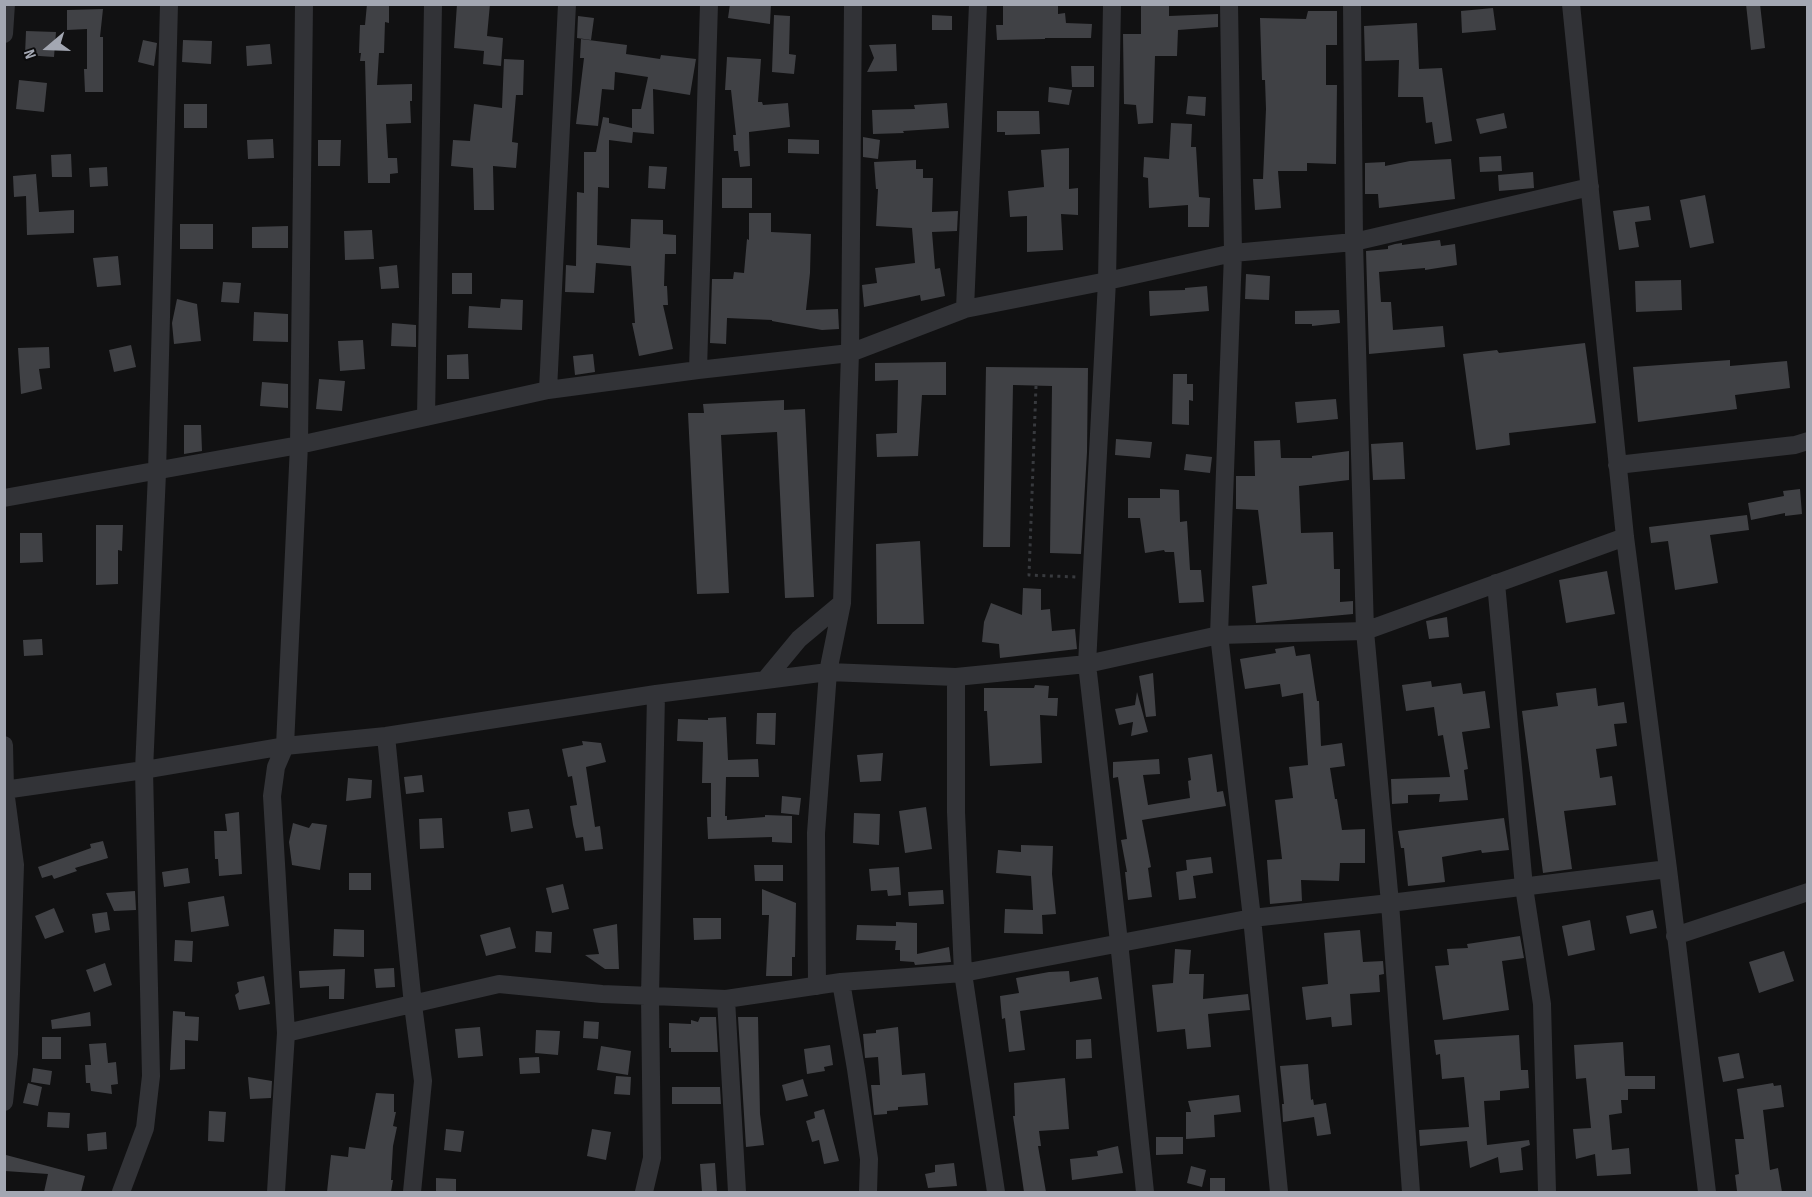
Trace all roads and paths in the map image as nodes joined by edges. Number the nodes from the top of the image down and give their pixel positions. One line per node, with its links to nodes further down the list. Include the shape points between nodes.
1 (6, 4): 13 (street)
2 (169, 4): 27 (street)
3 (304, 4): 25 (street)
4 (433, 4): 23 (street)
5 (567, 4): 22 (street)
6 (709, 4): 20 (street)
7 (853, 4): 19 (street)
8 (978, 4): 18 (street)
9 (1112, 4): 17 (street)
10 (1229, 4): 16 (street)
11 (1352, 4): 15 (street)
12 (1571, 4): 14 (street)
13 (4, 34)
14 (1590, 187): 15 (street); 26 (street)
15 (1354, 242): 16 (street); 33 (street)
16 (1233, 253): 17 (street); 34 (street)
17 (1107, 281): 18 (street); 30 (street)
18 (965, 309): 19 (street)
19 (850, 353): 20 (street); 32 (street)
20 (698, 370): 22 (street)
21 (1036, 386): 30 (path, via 1029,575)
22 (548, 390): 23 (street)
23 (426, 417): 25 (street)
24 (1808, 441): 26 (street)
25 (299, 446): 27 (street); 42 (street)
26 (1617, 465): 29 (street)
27 (157, 472): 28 (street); 43 (street)
28 (4, 498)
29 (1625, 537): 31 (street); 45 (street)
30 (1092, 578): 35 (street)
31 (1496, 583): 33 (street); 46 (street)
32 (842, 603): 36 (street); 38 (street, via 799,639)
33 (1365, 631): 34 (street); 48 (street)
34 (1219, 635): 35 (street); 49 (street)
35 (1087, 664): 37 (street); 51 (street)
36 (828, 672): 37 (street); 38 (street); 54 (street, via 816,833)
37 (956, 676): 52 (street, via 956,812)
38 (765, 680): 39 (street)
39 (656, 694): 40 (street); 55 (street)
40 (386, 736): 42 (street); 57 (street)
41 (4, 745): 44 (street)
42 (285, 746): 43 (street); 58 (street, via 276,767 272,796)
43 (144, 770): 44 (street); 60 (street, via 151,1076 145,1128)
44 (5, 790): 59 (street, via 15,865)
45 (1668, 869): 46 (street); 50 (street)
46 (1524, 887): 48 (street); 70 (street, via 1542,1004)
47 (1808, 892): 50 (street)
48 (1390, 903): 49 (street); 69 (street)
49 (1252, 918): 51 (street); 68 (street)
50 (1675, 936): 71 (street)
51 (1119, 942): 52 (street); 67 (street)
52 (963, 973): 53 (street); 66 (street)
53 (841, 982): 54 (street); 65 (street, via 869,1159)
54 (817, 986): 56 (street)
55 (650, 997): 56 (street); 57 (street, via 500,984); 63 (street, via 652,1158)
56 (726, 999): 64 (street)
57 (413, 1005): 58 (street); 62 (street, via 423,1081)
58 (286, 1033): 61 (street)
59 (4, 1102)
60 (121, 1192)
61 (276, 1192)
62 (412, 1192)
63 (644, 1192)
64 (737, 1192)
65 (868, 1192)
66 (996, 1192)
67 (1145, 1192)
68 (1279, 1192)
69 (1411, 1192)
70 (1547, 1192)
71 (1707, 1192)

